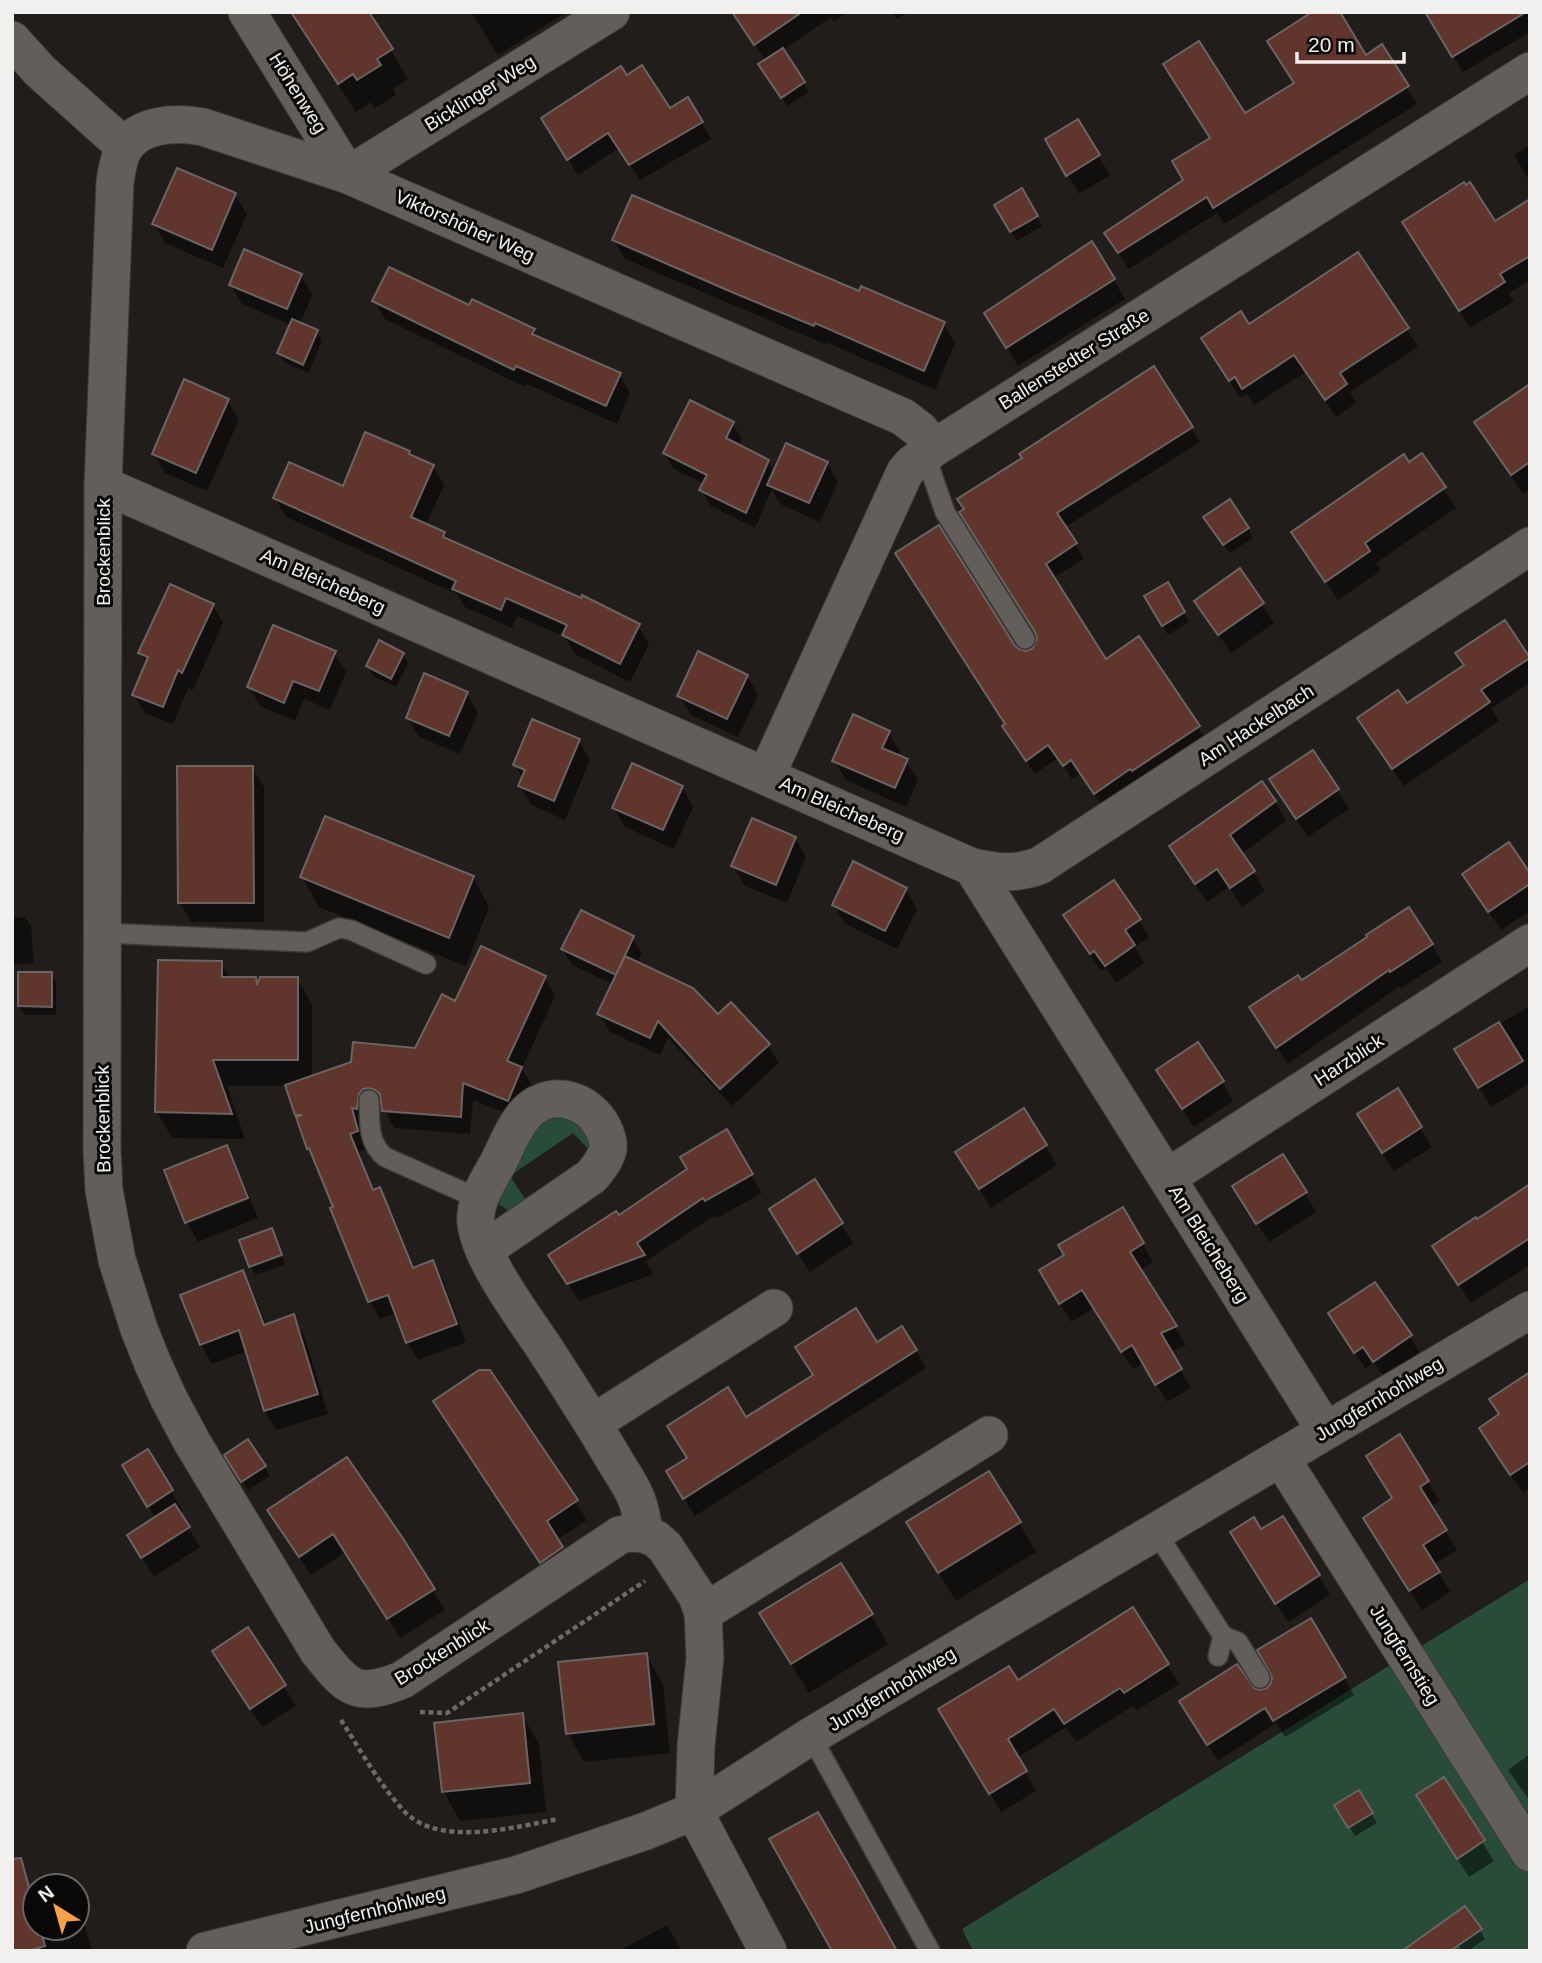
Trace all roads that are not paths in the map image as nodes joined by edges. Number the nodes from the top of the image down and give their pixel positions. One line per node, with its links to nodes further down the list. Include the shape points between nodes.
1 (247, 12): 6 (street, Höhenweg)
2 (611, 12): 6 (street, Bicklinger Weg)
3 (12, 40): 5 (street)
4 (1530, 71): 7 (street, Ballenstedter Straße)
5 (125, 148): 6 (street, Viktorshöher Weg, via 155,127 192,125); 8 (street, Brockenblick, via 115,182)
6 (348, 175): 7 (street, Viktorshöher Weg, via 902,417)
7 (934, 448): 10 (lane, via 930,469 945,512); 11 (street, Ballenstedter Straße, via 905,472)
8 (103, 485): 11 (street, Am Bleicheberg); 13 (street, Brockenblick)
9 (1530, 546): 12 (street, Am Hackelbach, via 1039,866 1002,873)
10 (1026, 639)
11 (766, 776): 12 (street, Am Bleicheberg)
12 (972, 867): 17 (street, Am Bleicheberg)
13 (103, 933): 15 (lane, via 307,942 339,928); 27 (street, Brockenblick, via 104,1190 128,1294 159,1376 192,1442 337,1675 357,1688 372,1690 402,1681 620,1535)
14 (1530, 943): 17 (street, Harzblick)
15 (426, 964)
16 (369, 1100): 18 (lane, via 370,1135 380,1153)
17 (1168, 1177): 23 (street, Am Bleicheberg)
18 (479, 1199): 19 (street, via 475,1223); 19 (street, via 516,1128 533,1107 565,1098 598,1121 608,1147 592,1176)
19 (484, 1250): 22 (street)
20 (774, 1308): 22 (street)
21 (1530, 1310): 23 (street, Jungfernhohlweg)
22 (593, 1423): 27 (street, via 636,1499)
23 (1325, 1430): 25 (street, Jungfernhohlweg)
24 (989, 1435): 28 (street)
25 (1281, 1458): 26 (street, Jungfernhohlweg); 34 (street, Jungfernstieg)
26 (1156, 1532): 29 (lane); 32 (street, Jungfernhohlweg)
27 (645, 1534): 28 (street, via 665,1547 697,1596)
28 (703, 1614): 33 (street, via 705,1658)
29 (1223, 1636): 30 (lane); 31 (lane, via 1238,1642)
30 (1218, 1656)
31 (1260, 1678)
32 (811, 1736): 33 (street, Jungfernhohlweg); 37 (lane)
33 (694, 1811): 35 (street, Jungfernhohlweg, via 516,1875); 36 (street)
34 (1530, 1853)
35 (205, 1951)
36 (768, 1951)
37 (930, 1951)

